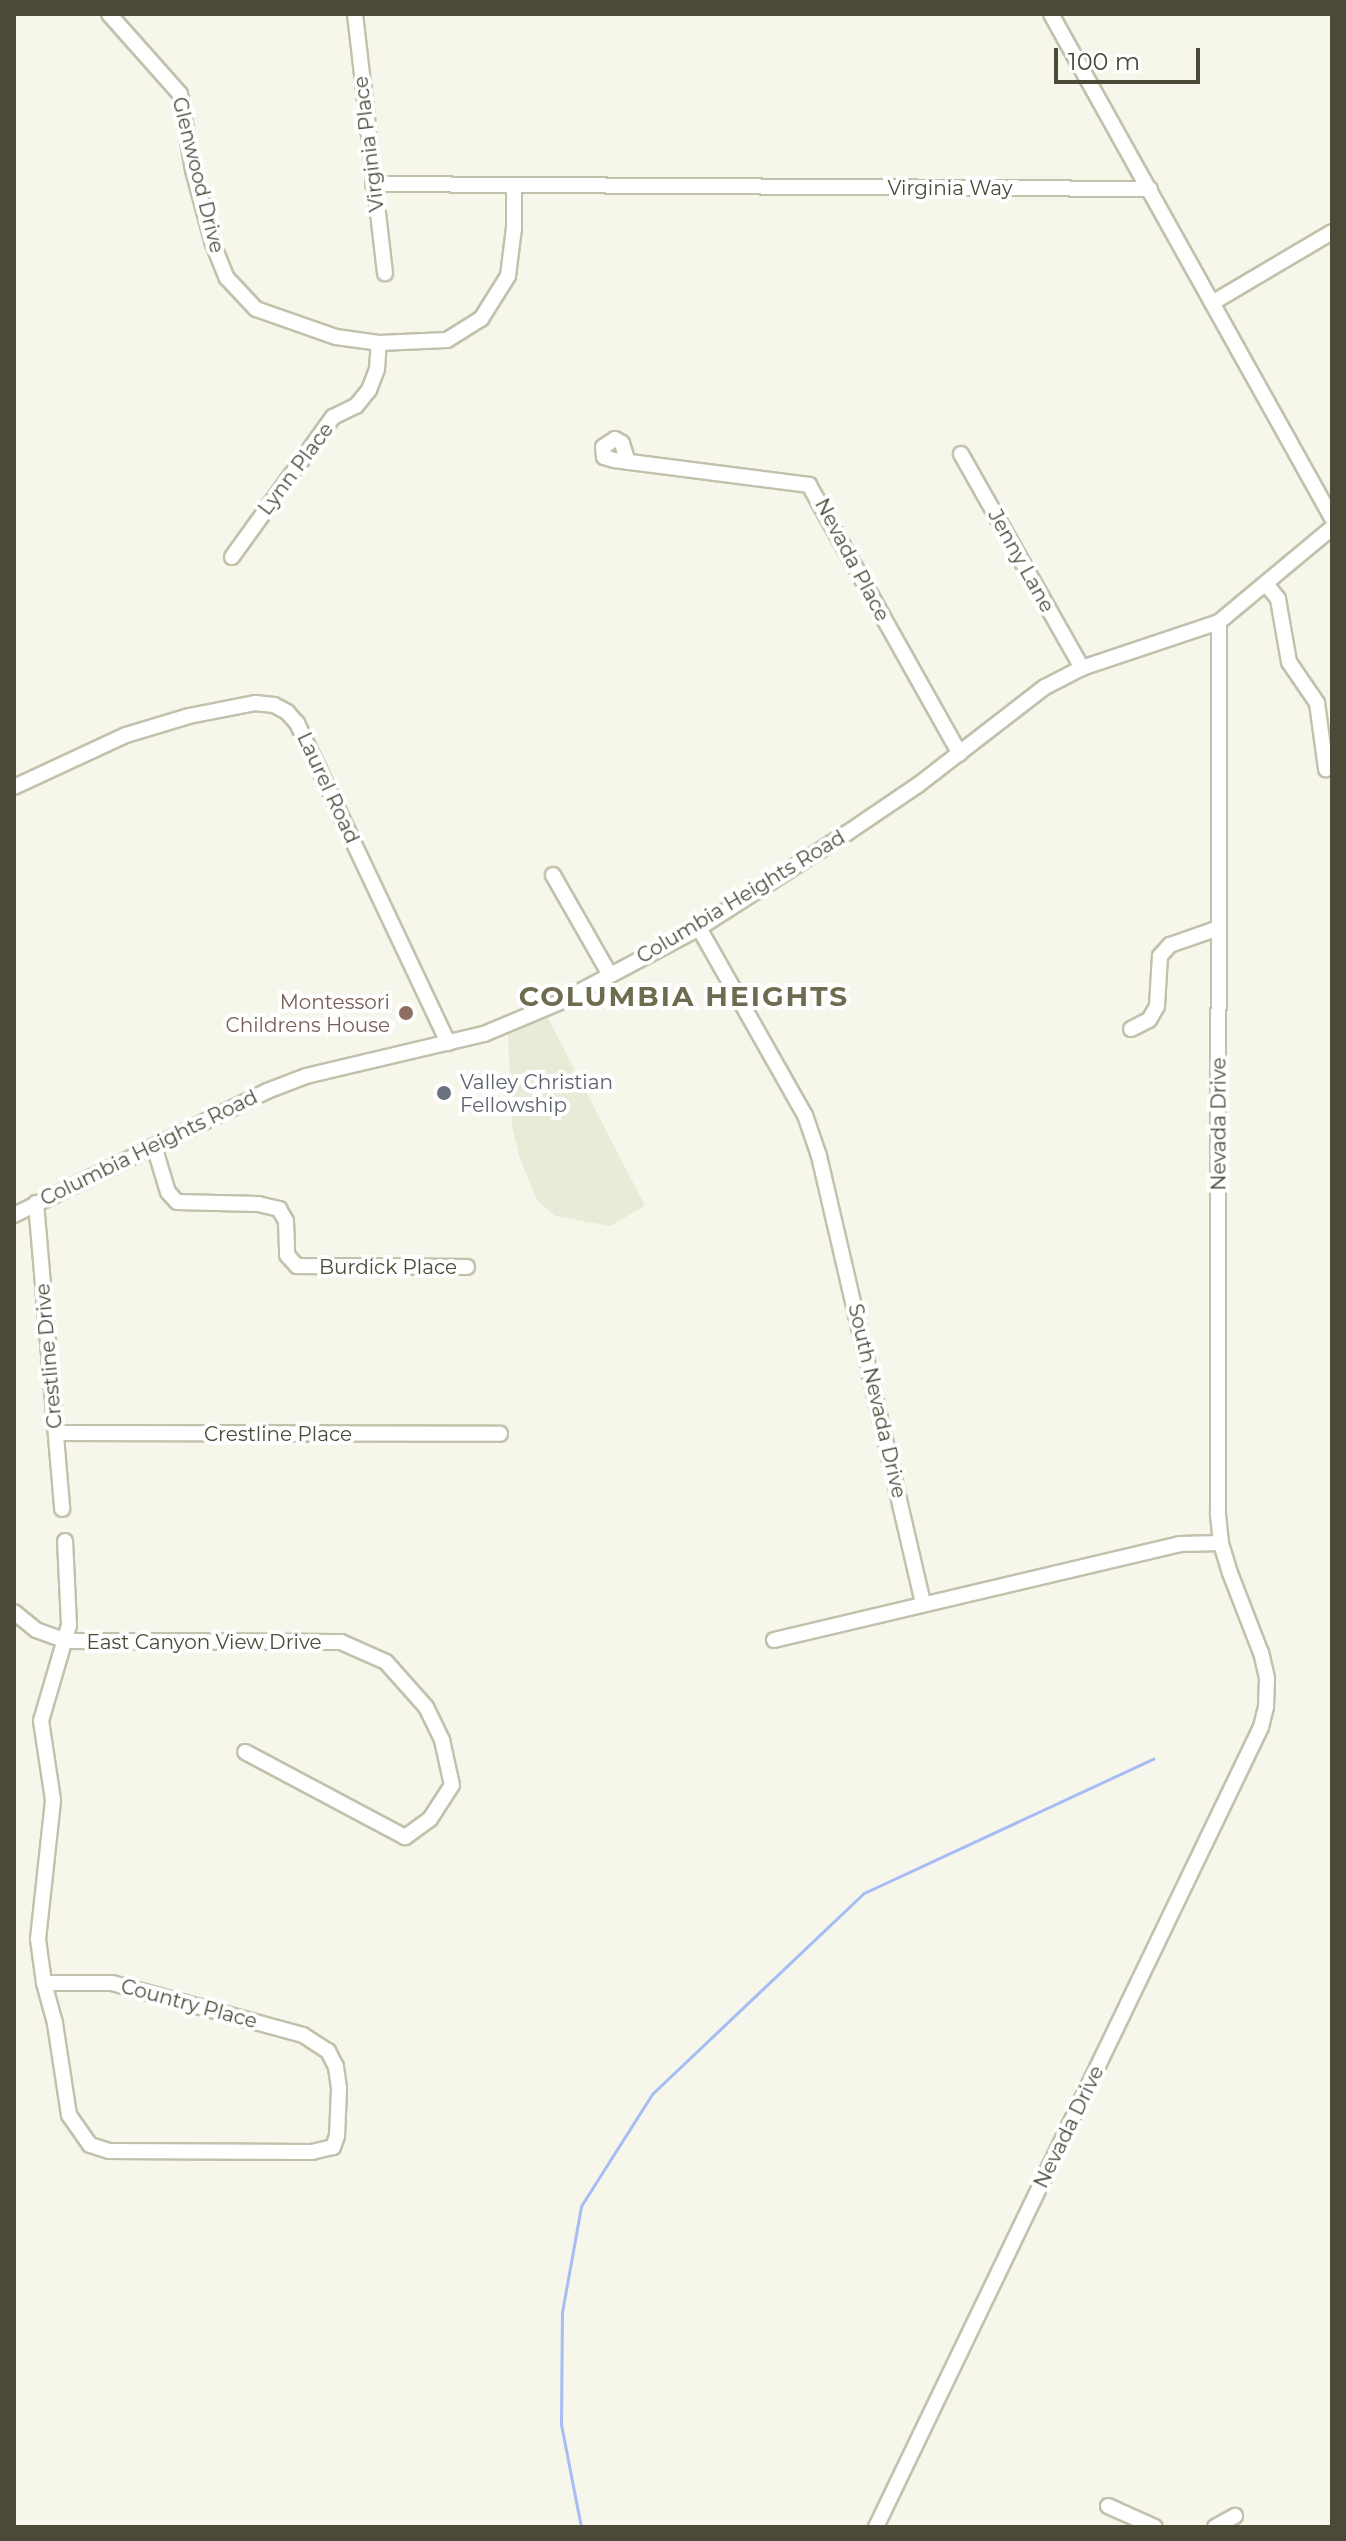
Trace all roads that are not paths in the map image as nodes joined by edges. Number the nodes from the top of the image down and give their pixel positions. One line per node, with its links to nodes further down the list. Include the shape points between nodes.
1 (109, 14): 10 (street, Glenwood Drive, via 180,94 193,170 227,278 256,309 336,337)
2 (355, 14): 4 (street, Virginia Place)
3 (1051, 14): 6 (street)
4 (373, 184): 5 (street, Virginia Way); 8 (street, Virginia Place)
5 (514, 187): 6 (street, Virginia Way); 10 (street, Glenwood Drive, via 508,276 481,319 447,340)
6 (1150, 189): 9 (street)
7 (1332, 232): 9 (street)
8 (385, 273)
9 (1212, 303): 13 (street)
10 (379, 343): 15 (street, Lynn Place, via 369,390 356,406 333,417)
11 (961, 454): 18 (street, Jenny Lane)
12 (628, 462): 19 (street, Nevada Place, via 809,485)
13 (1332, 518)
14 (1332, 528): 16 (street, Columbia Heights Road)
15 (232, 557)
16 (1266, 584): 17 (street, Columbia Heights Road); 20 (street, via 1278,599 1289,662 1317,703)
17 (1219, 622): 18 (street, Columbia Heights Road); 24 (street, Nevada Drive)
18 (1082, 668): 19 (street, Columbia Heights Road, via 1045,687)
19 (960, 754): 23 (street, Columbia Heights Road)
20 (1326, 769)
21 (14, 787): 27 (street, Laurel Road, via 126,735 189,716 255,703 287,712 297,723)
22 (553, 875): 25 (street)
23 (699, 928): 25 (street, Columbia Heights Road); 37 (street, South Nevada Drive, via 805,1115 819,1156)
24 (1219, 928): 26 (street, via 1170,945 1160,956 1157,1006 1149,1020); 36 (street, Nevada Drive)
25 (610, 975): 27 (street, Columbia Heights Road, via 510,1025)
26 (1131, 1029)
27 (448, 1043): 28 (street, Columbia Heights Road, via 306,1076)
28 (154, 1146): 29 (street, Columbia Heights Road); 31 (street, Burdick Place, via 168,1192 177,1202 279,1209 286,1221 287,1255 297,1266)
29 (36, 1203): 30 (street, Columbia Heights Road); 32 (street, Crestline Drive)
30 (14, 1215)
31 (467, 1267)
32 (56, 1433): 33 (street, Crestline Place); 34 (street, Crestline Drive)
33 (500, 1434)
34 (62, 1509)
35 (65, 1541): 40 (street)
36 (1221, 1543): 37 (street, via 1180,1544); 45 (street, Nevada Drive, via 1267,1678 1261,1727)
37 (923, 1602): 39 (street)
38 (14, 1612): 40 (street, East Canyon View Drive, via 44,1634)
39 (774, 1640)
40 (66, 1641): 41 (street, East Canyon View Drive, via 341,1642 386,1662 426,1707 442,1740 452,1785 430,1819 405,1837); 42 (street, via 41,1721 53,1800 38,1939)
41 (245, 1752)
42 (44, 1983): 42 (street, Country Place, via 69,2115 90,2145 109,2151 323,2152 333,2147 336,2067 328,2051 303,2035 112,1983)
43 (1108, 2506): 46 (street)
44 (1235, 2516): 47 (street)
45 (876, 2527)
46 (1155, 2527)
47 (1215, 2527)

